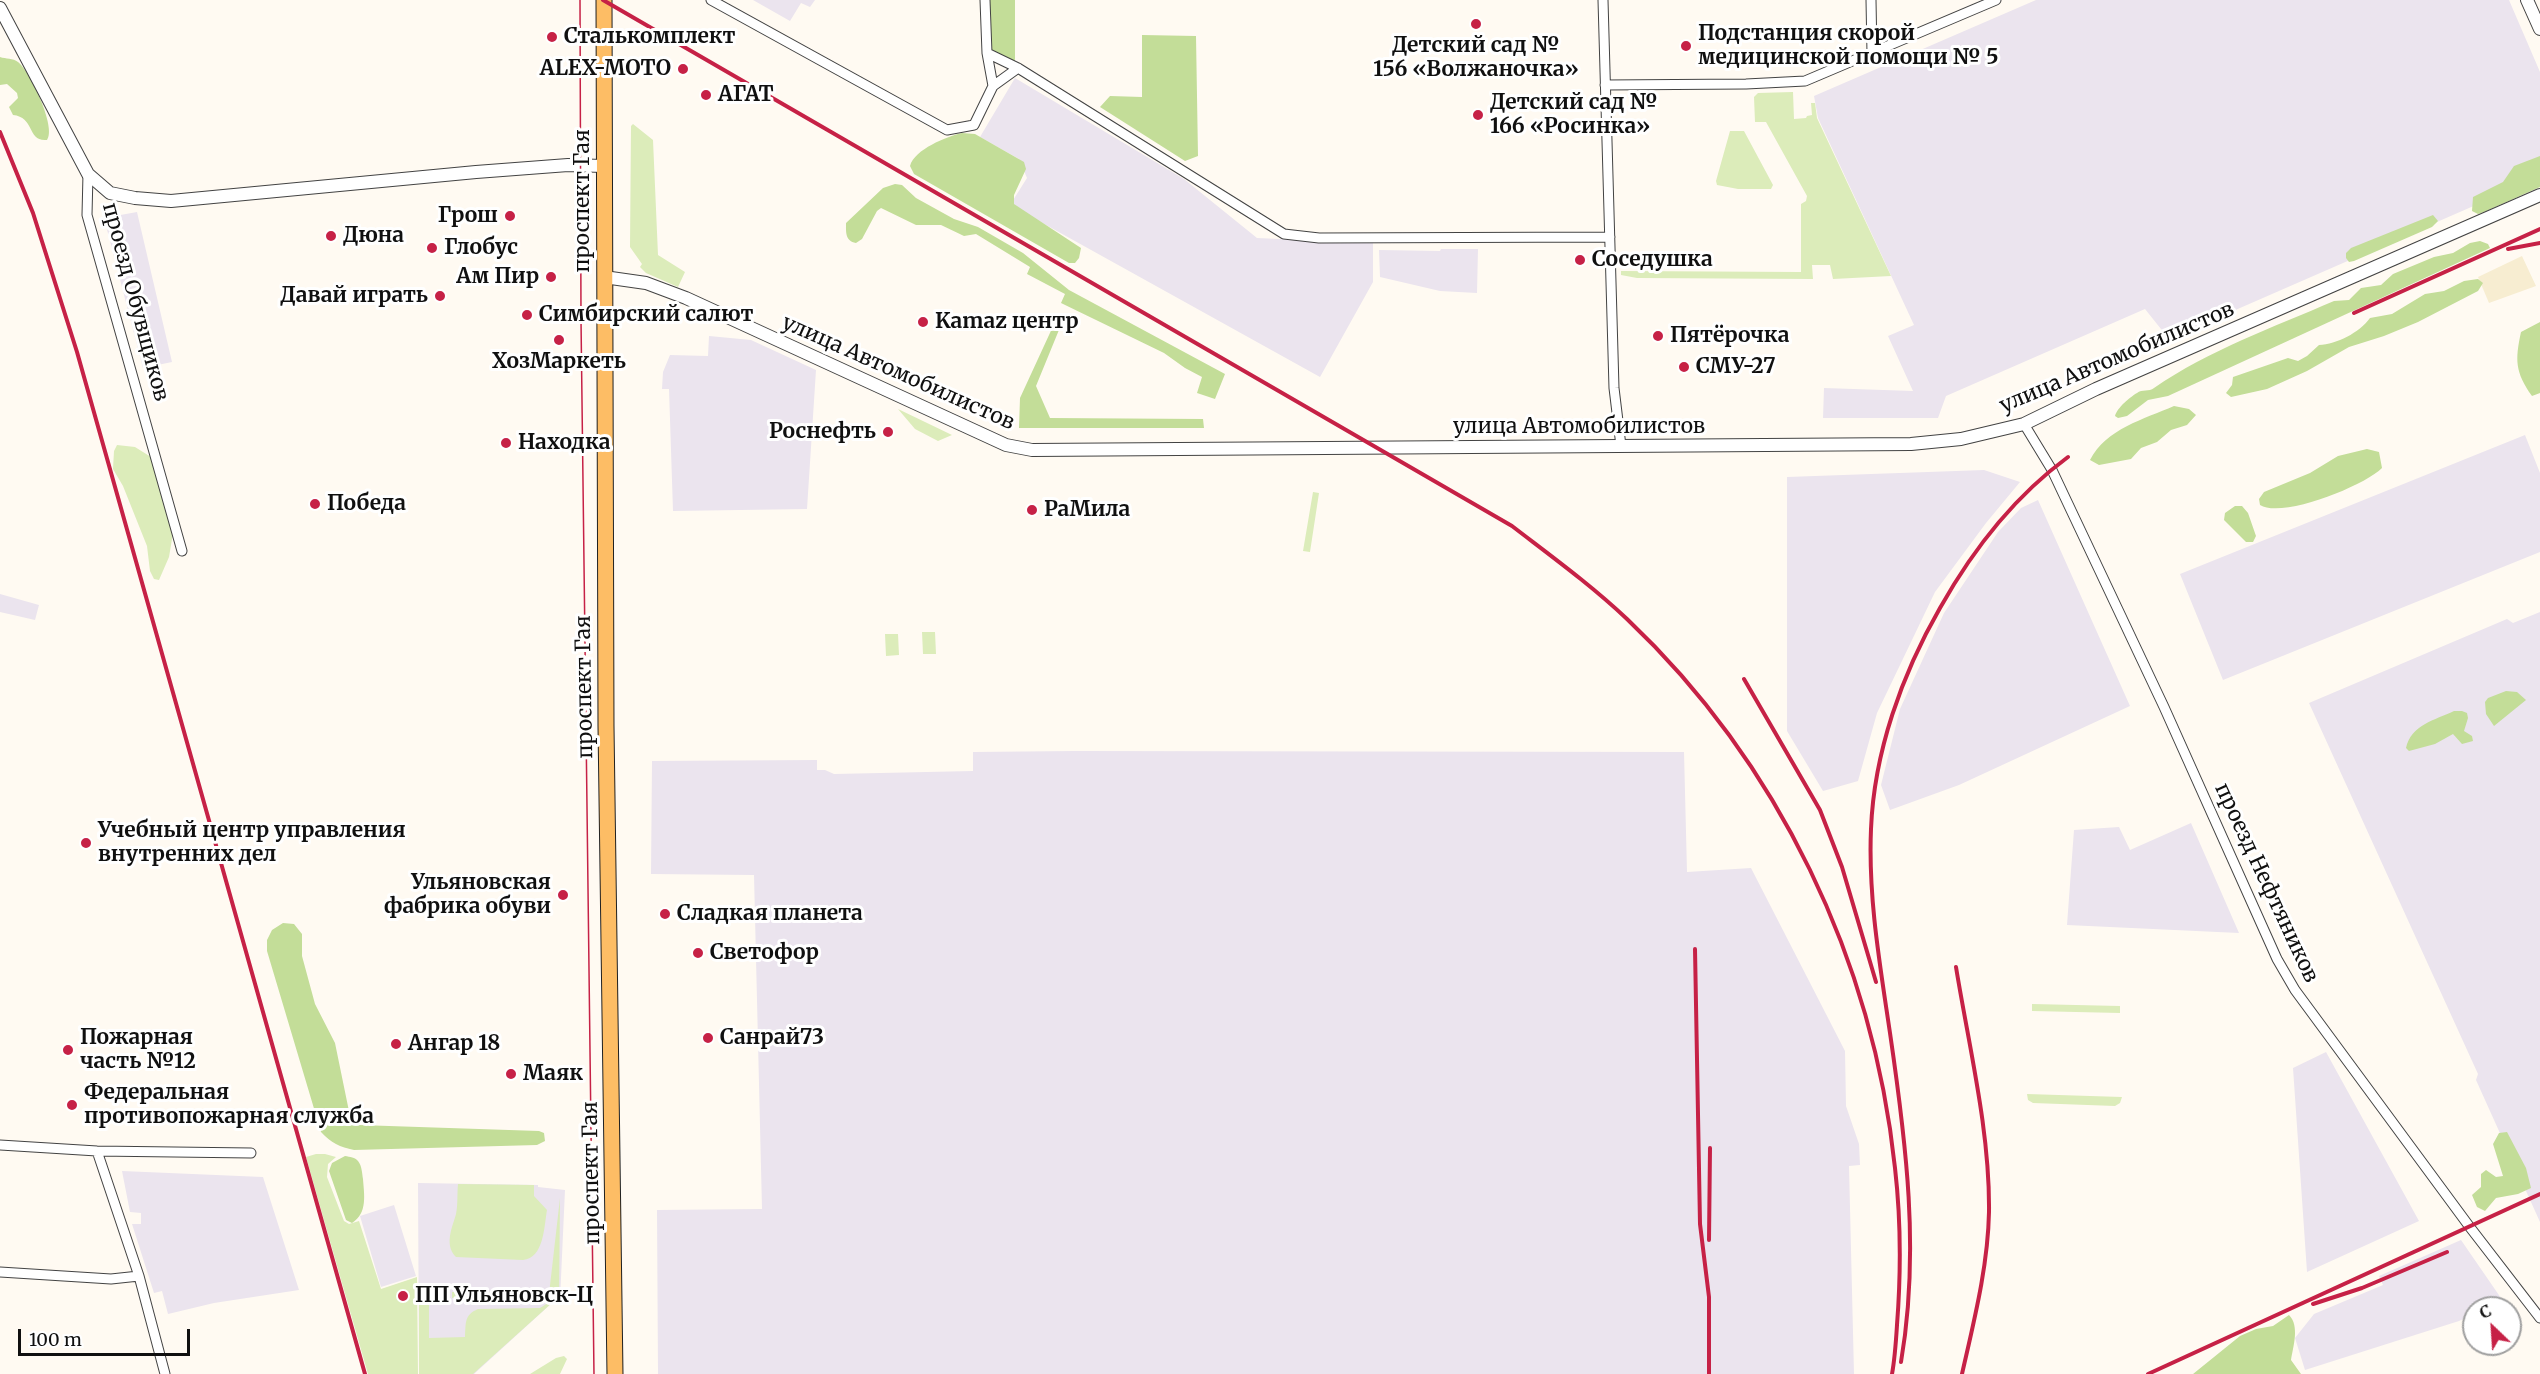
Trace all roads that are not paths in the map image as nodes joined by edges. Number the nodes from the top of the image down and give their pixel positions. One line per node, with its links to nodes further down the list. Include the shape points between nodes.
1 (604, 0): 15 (main road, проспект Гая)
2 (711, 0): 14 (street, via 947,130 974,125)
3 (985, 0): 10 (street)
4 (1603, 0): 13 (street)
5 (1871, 0): 11 (street)
6 (1996, 0): 11 (street)
7 (2527, 0): 9 (street)
8 (0, 8): 16 (street, проезд Обувщиков)
9 (2540, 29)
10 (987, 53): 12 (street); 14 (street)
11 (1872, 54): 13 (street, via 1805,81)
12 (1018, 69): 14 (street); 18 (street, via 1284,234 1320,238)
13 (1605, 85): 18 (street)
14 (993, 87)
15 (604, 166): 16 (street, via 476,172 171,201 110,193); 19 (main road, проспект Гая)
16 (87, 174): 22 (street, проезд Обувщиков, via 87,215)
17 (2540, 195): 20 (street, улица Автомобилистов)
18 (1610, 237): 21 (street, via 1614,386)
19 (604, 277): 21 (street, улица Автомобилистов, via 646,283 686,298 1006,446 1032,450); 30 (main road, проспект Гая)
20 (2024, 424): 21 (street, улица Автомобилистов, via 1961,439 1911,444); 28 (street, проезд Нефтяников, via 2052,470 2277,959 2295,990)
21 (1621, 446)
22 (182, 551)
23 (0, 1145): 24 (street)
24 (97, 1151): 25 (street); 27 (street)
25 (251, 1153)
26 (0, 1272): 27 (street, via 111,1279)
27 (139, 1276): 29 (street)
28 (2540, 1318)
29 (165, 1374)
30 (615, 1374)

